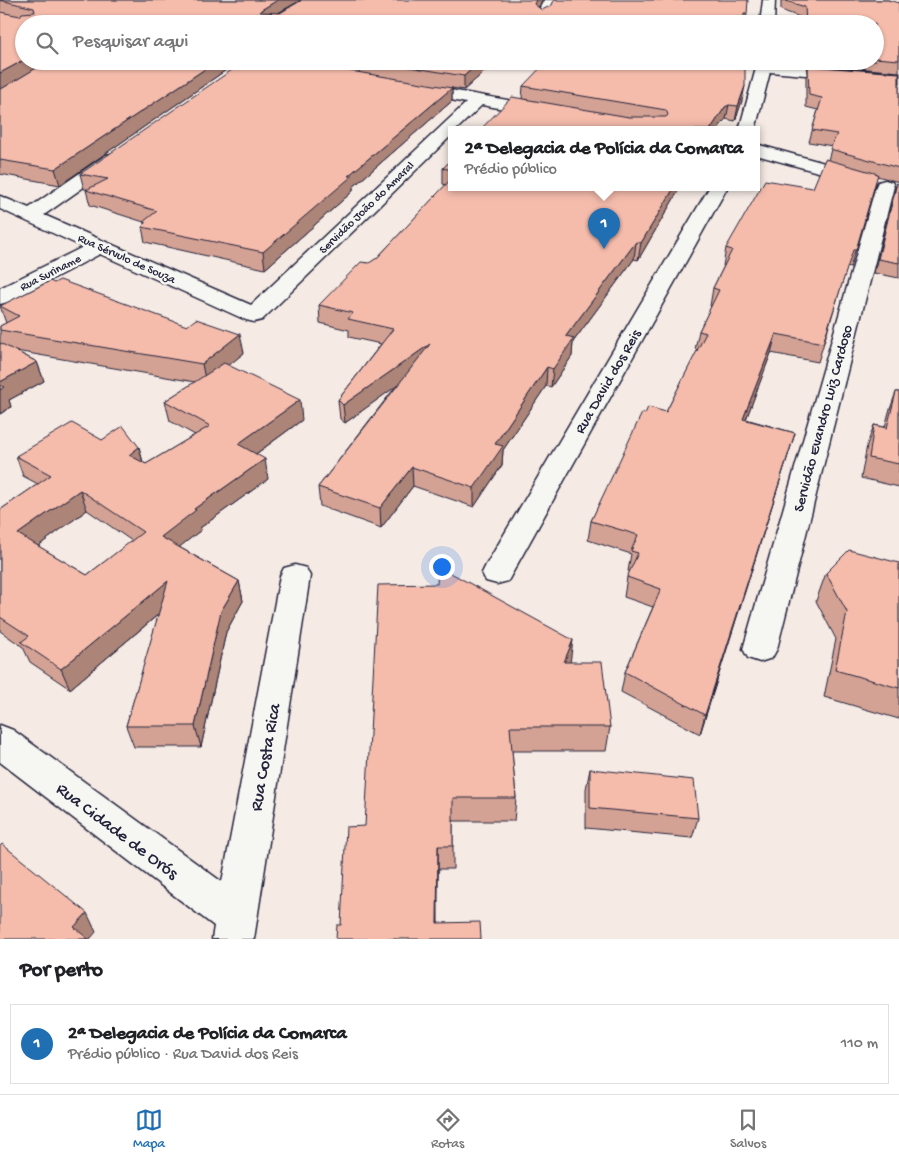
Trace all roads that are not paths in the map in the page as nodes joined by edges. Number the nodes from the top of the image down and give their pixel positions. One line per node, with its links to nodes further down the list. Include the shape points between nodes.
1 (550, 0): 3 (street)
2 (769, 0): 4 (street)
3 (543, 15)
4 (768, 15)
5 (763, 70): 12 (street)
6 (822, 70): 7 (street)
7 (899, 78)
8 (400, 86): 9 (street)
9 (478, 100): 10 (street); 11 (street, Servidão João do Amaral)
10 (553, 113)
11 (451, 126)
12 (748, 126)
13 (448, 129): 22 (street, Servidão João do Amaral)
14 (126, 150): 19 (street)
15 (760, 150): 16 (street)
16 (892, 188): 25 (street, Servidão Evandro Luiz Cardoso)
17 (716, 191): 23 (street, Rua David dos Reis)
18 (0, 202): 19 (street, Rua Sérvulo de Souza)
19 (31, 216): 20 (street, Rua Sérvulo de Souza)
20 (100, 246): 21 (street, Rua Suriname); 22 (street, Rua Sérvulo de Souza)
21 (0, 297)
22 (254, 315)
23 (496, 573)
24 (295, 576): 27 (street, Rua Costa Rica)
25 (760, 650)
26 (0, 741): 27 (street, Rua Cidade de Orós)
27 (235, 929)

